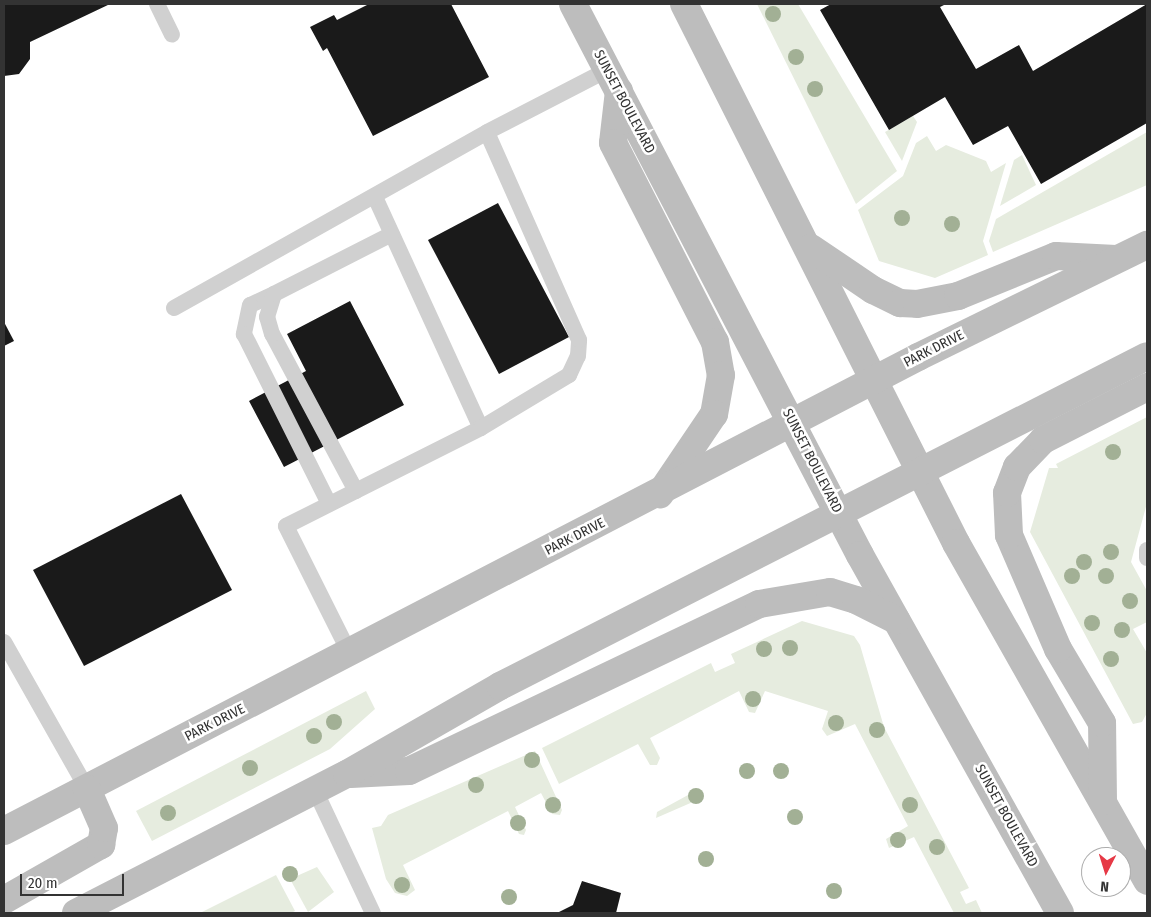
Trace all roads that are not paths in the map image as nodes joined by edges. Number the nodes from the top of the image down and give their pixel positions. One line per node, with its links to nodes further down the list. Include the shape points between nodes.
1 (157, 4): 4 (lane)
2 (573, 4): 5 (main road, SUNSET BOULEVARD)
3 (684, 4): 10 (main road)
4 (172, 35)
5 (613, 80): 6 (lane); 17 (main road, SUNSET BOULEVARD); 21 (main road, via 613,143 715,342 721,375 714,414)
6 (487, 132): 7 (lane); 18 (lane, via 579,340 578,356 570,375)
7 (375, 198): 8 (lane); 13 (lane)
8 (392, 234): 12 (lane); 18 (lane)
9 (1147, 245): 11 (main road, PARK DRIVE)
10 (808, 246): 11 (main road, via 873,290 900,303 917,304 958,296 1056,256); 15 (main road)
11 (1117, 260): 15 (main road, PARK DRIVE)
12 (274, 294): 20 (lane, via 267,317 272,334); 22 (lane, via 250,305 244,334)
13 (174, 308)
14 (1147, 356): 19 (main road)
15 (876, 379): 17 (main road, PARK DRIVE); 19 (main road)
16 (1147, 386): 32 (main road, via 1043,440 1017,467 1007,493 1009,536 1058,649 1102,724)
17 (792, 424): 21 (main road, PARK DRIVE); 23 (main road, SUNSET BOULEVARD)
18 (481, 428): 20 (lane)
19 (920, 472): 23 (main road); 32 (main road, via 956,543)
20 (356, 491): 22 (lane)
21 (659, 494): 28 (main road, PARK DRIVE)
22 (329, 504): 28 (lane, via 286,526)
23 (838, 514): 26 (main road, SUNSET BOULEVARD); 29 (main road, via 500,686)
24 (1147, 550): 25 (lane)
25 (1147, 558)
26 (896, 620): 29 (main road, via 856,600 830,592 759,604 409,771); 39 (main road, SUNSET BOULEVARD)
27 (4, 642): 30 (lane)
28 (350, 654): 30 (main road, PARK DRIVE)
29 (347, 774): 31 (main road)
30 (86, 789): 33 (main road, PARK DRIVE); 35 (main road, via 104,828 101,845)
31 (315, 790): 36 (main road); 38 (lane)
32 (1103, 802): 34 (main road)
33 (4, 831)
34 (1147, 881)
35 (4, 900)
36 (104, 907): 37 (main road)
37 (76, 913)
38 (373, 913)
39 (1060, 913)

